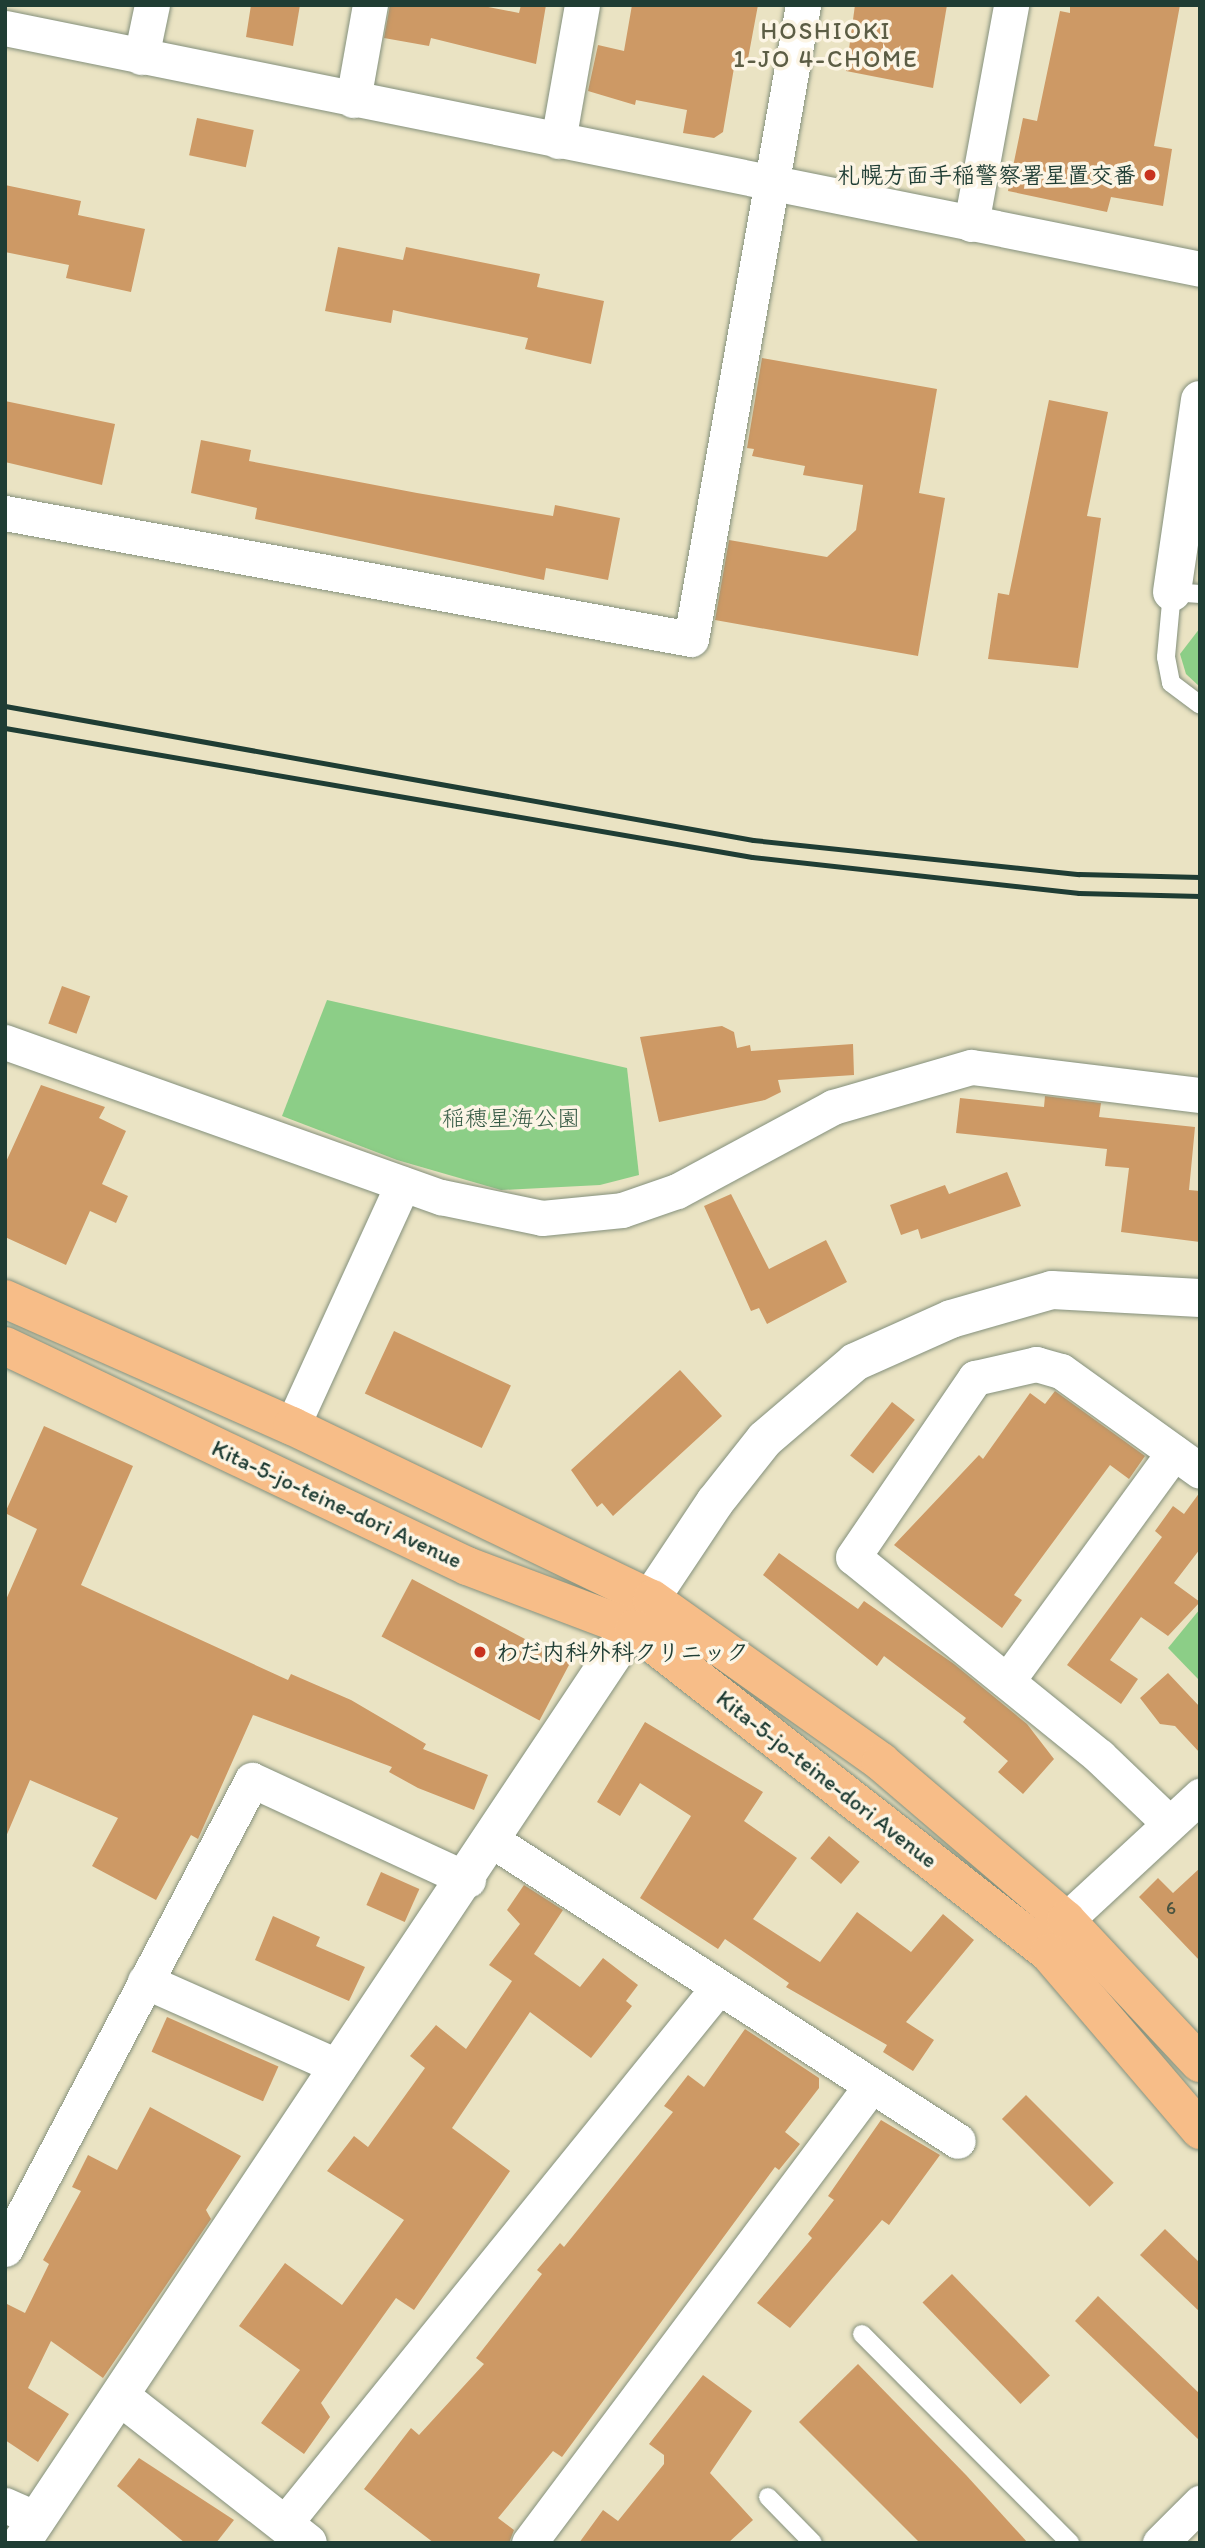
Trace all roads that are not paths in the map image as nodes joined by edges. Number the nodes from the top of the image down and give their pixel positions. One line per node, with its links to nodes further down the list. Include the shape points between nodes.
1 (152, 5): 7 (street)
2 (370, 5): 8 (street)
3 (582, 5): 9 (street)
4 (803, 5): 10 (street)
5 (1011, 5): 11 (street)
6 (5, 28): 7 (street)
7 (142, 57): 8 (street)
8 (353, 100): 9 (street)
9 (558, 141): 10 (street)
10 (773, 184): 11 (street); 14 (street, via 691,639)
11 (971, 224): 12 (street)
12 (1200, 269)
13 (1200, 400): 15 (street)
14 (5, 513)
15 (1186, 593): 16 (lane, via 1166,657 1171,683)
16 (1200, 705)
17 (5, 1041): 19 (street)
18 (1200, 1094): 19 (street, via 971,1067 833,1107 677,1191 622,1210 542,1218)
19 (403, 1184): 23 (street)
20 (5, 1298): 23 (highway, Kita-5-jo-teine-dori Avenue)
21 (1200, 1298): 25 (street, via 1052,1290 951,1320 855,1362 765,1439)
22 (5, 1346): 25 (highway, Kita-5-jo-teine-dori Avenue, via 467,1566)
23 (292, 1426): 25 (highway, Kita-5-jo-teine-dori Avenue)
24 (1187, 1462): 26 (street); 26 (street, via 1062,1371 1036,1364 975,1378 853,1557)
25 (643, 1614): 29 (street); 31 (highway, Kita-5-jo-teine-dori Avenue, via 881,1762); 37 (highway, Kita-5-jo-teine-dori Avenue, via 1049,1954)
26 (1007, 1681): 28 (street)
27 (1200, 1797): 28 (street)
28 (1168, 1822): 31 (street)
29 (493, 1841): 30 (street); 33 (street)
30 (468, 1880): 32 (street, via 252,1780); 35 (street)
31 (1066, 1920): 34 (highway, Kita-5-jo-teine-dori Avenue)
32 (145, 1981): 35 (street); 39 (street)
33 (716, 1989): 36 (street); 45 (street)
34 (1200, 2063)
35 (339, 2067): 41 (street)
36 (871, 2086): 38 (street); 46 (street)
37 (1200, 2130)
38 (958, 2141)
39 (5, 2249)
40 (862, 2334): 48 (lane)
41 (121, 2397): 44 (street); 45 (street)
42 (768, 2497): 47 (lane)
43 (1200, 2503): 49 (street)
44 (21, 2522)
45 (296, 2534)
46 (529, 2543)
47 (813, 2543)
48 (1070, 2543)
49 (1160, 2543)

